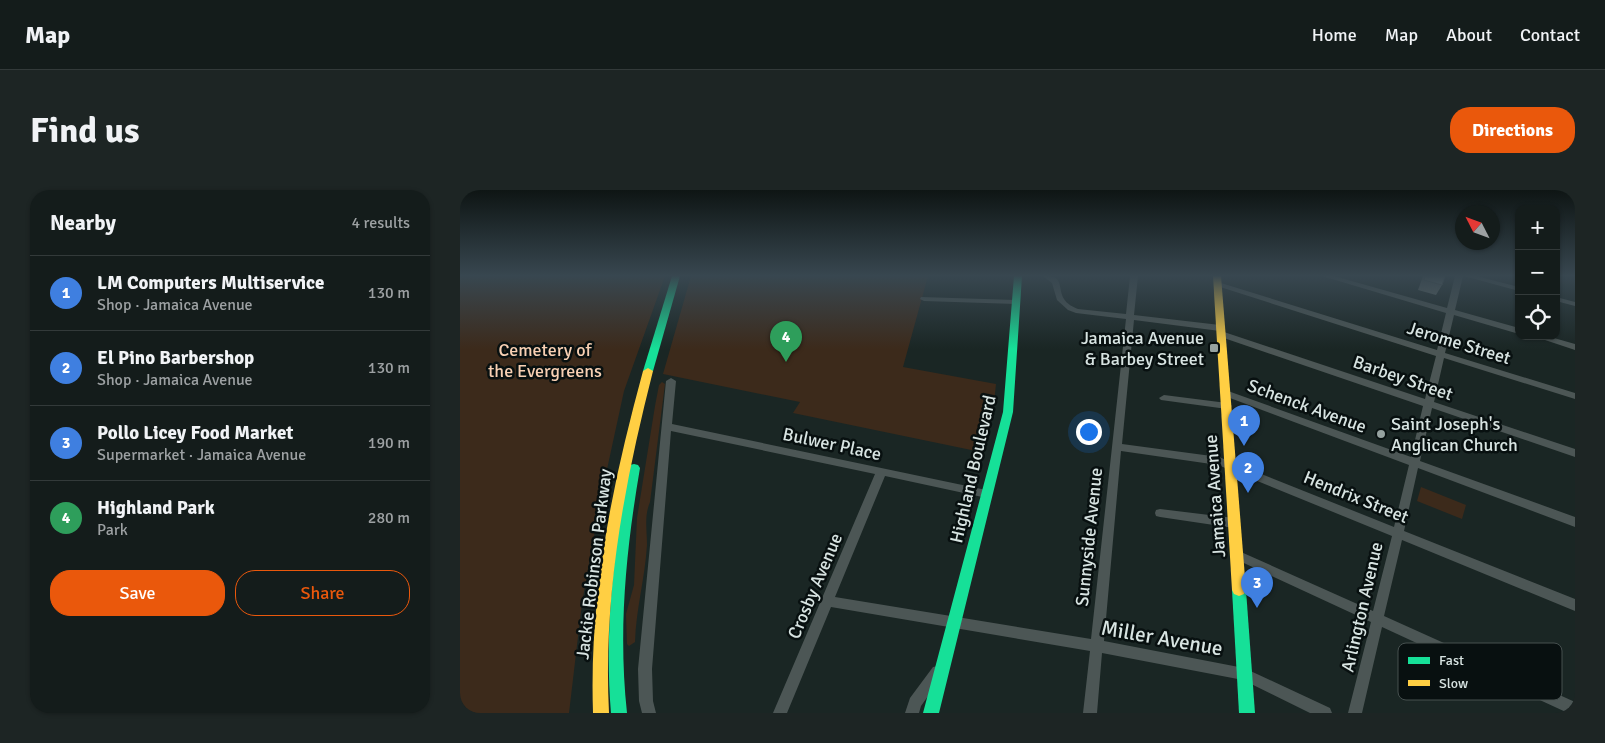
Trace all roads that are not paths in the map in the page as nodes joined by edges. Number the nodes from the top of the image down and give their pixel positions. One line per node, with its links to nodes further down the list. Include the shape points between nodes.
1 (668, 300): 48 (main road, Jackie Robinson Parkway, via 639,396 613,517 600,639)
2 (677, 300): 49 (main road, Jackie Robinson Parkway, via 649,390 631,484 614,637)
3 (967, 300): 11 (street)
4 (1060, 300): 14 (street, Barbey Street, via 1071,309 1088,314)
5 (1132, 300): 14 (street, Sunnyside Avenue)
6 (1219, 300): 16 (main road, Jamaica Avenue)
7 (1281, 300): 19 (street, Jerome Street)
8 (1412, 300): 13 (street)
9 (1452, 300): 13 (street, Arlington Avenue)
10 (1561, 300): 12 (street)
11 (1016, 302): 32 (main road, Highland Boulevard, via 1008,412)
12 (1575, 304)
13 (1450, 311): 15 (street); 19 (street, Arlington Avenue)
14 (1130, 318): 16 (street, Barbey Street); 27 (street, Sunnyside Avenue)
15 (1515, 330)
16 (1221, 331): 21 (main road, Jamaica Avenue); 24 (street, Barbey Street)
17 (1551, 340): 18 (street)
18 (1575, 347)
19 (1440, 354): 22 (street, Jerome Street); 24 (street, Arlington Avenue)
20 (671, 381): 26 (street)
21 (1225, 393): 25 (main road, Jamaica Avenue); 29 (street, Schenck Avenue)
22 (1575, 396)
23 (1164, 398): 25 (street)
24 (1428, 403): 28 (street, Barbey Street); 29 (street, Arlington Avenue)
25 (1227, 406): 30 (main road, Jamaica Avenue)
26 (669, 427): 31 (street, Bulwer Place); 50 (street, via 645,669)
27 (1117, 447): 30 (street, Hendrix Street, via 1219,460); 43 (street, Sunnyside Avenue)
28 (1575, 452)
29 (1414, 462): 34 (street, Schenck Avenue); 36 (street, Arlington Avenue)
30 (1231, 465): 35 (main road, Jamaica Avenue); 36 (street, Hendrix Street)
31 (881, 472): 32 (street, Bulwer Place); 38 (street, Crosby Avenue)
32 (987, 494): 41 (main road, Highland Boulevard)
33 (1160, 513): 35 (street)
34 (1575, 522)
35 (1234, 523): 37 (main road, Jamaica Avenue)
36 (1398, 533): 39 (street, Hendrix Street); 40 (street, Arlington Avenue)
37 (1237, 555): 40 (street); 45 (main road, Jamaica Avenue)
38 (827, 601): 41 (street, Miller Avenue); 51 (street, Crosby Avenue)
39 (1575, 605)
40 (1377, 619): 42 (street); 57 (street, Arlington Avenue)
41 (955, 623): 43 (street, Miller Avenue); 44 (main road, Highland Boulevard)
42 (1430, 643)
43 (1097, 646): 45 (street, Miller Avenue); 54 (street, Sunnyside Avenue)
44 (942, 667): 52 (street, Highland Boulevard, via 915,703); 53 (main road, Highland Boulevard)
45 (1244, 674): 55 (main road, Jamaica Avenue); 56 (street, Miller Avenue)
46 (1555, 700): 47 (street)
47 (1575, 709)
48 (601, 713)
49 (619, 713)
50 (649, 713)
51 (780, 713)
52 (912, 713)
53 (931, 713)
54 (1090, 713)
55 (1247, 713)
56 (1325, 713)
57 (1355, 713)

